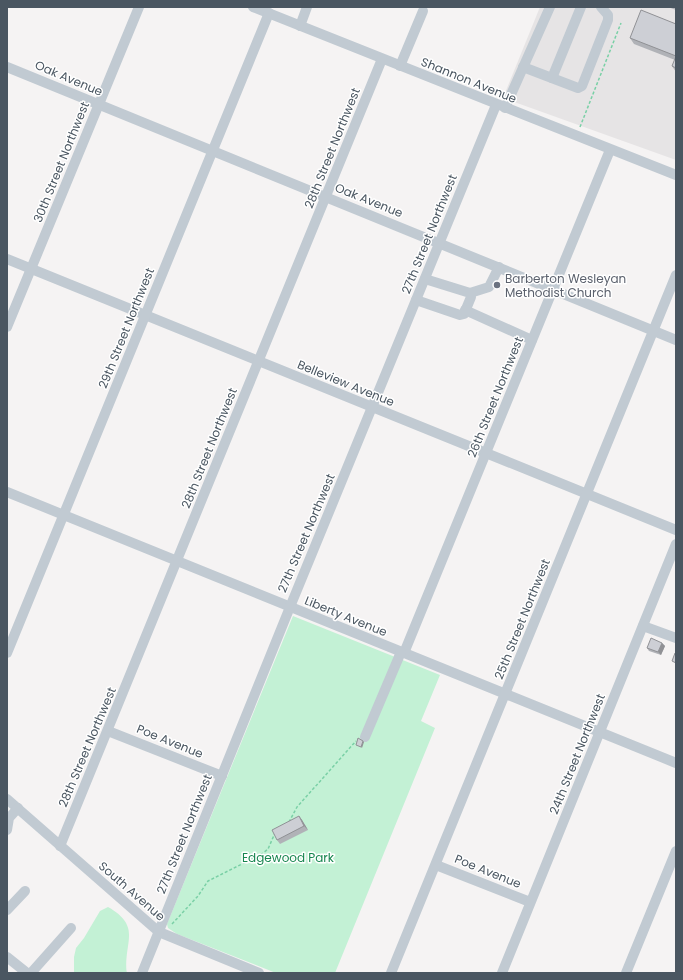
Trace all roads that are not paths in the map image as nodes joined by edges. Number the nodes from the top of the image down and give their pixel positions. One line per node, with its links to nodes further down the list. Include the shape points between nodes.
1 (138, 7): 15 (street, 30th Street Northwest)
2 (253, 7): 8 (street, Shannon Avenue)
3 (307, 7): 9 (street)
4 (550, 7): 12 (street, 27th Street Northwest)
5 (581, 7): 14 (street)
6 (601, 7): 14 (street, via 608,15 608,20 582,86 578,88)
7 (423, 11): 11 (street)
8 (273, 12): 9 (street, Shannon Avenue); 18 (street, 29th Street Northwest)
9 (300, 26): 10 (street, Shannon Avenue)
10 (382, 59): 11 (street, Shannon Avenue); 20 (street, 28th Street Northwest)
11 (400, 66): 16 (street, Shannon Avenue)
12 (523, 66): 14 (street); 16 (street, 27th Street Northwest)
13 (7, 67): 15 (street, Oak Avenue)
14 (552, 78)
15 (98, 105): 18 (street, Oak Avenue); 24 (street, 30th Street Northwest)
16 (501, 107): 17 (street, Shannon Avenue); 21 (street, 27th Street Northwest)
17 (610, 150): 19 (street, Shannon Avenue); 27 (street, 26th Street Northwest)
18 (212, 151): 20 (street, Oak Avenue); 31 (street, 29th Street Northwest)
19 (676, 175)
20 (326, 196): 21 (street, Oak Avenue); 36 (street, 28th Street Northwest)
21 (440, 243): 23 (street, Oak Avenue); 26 (street, 27th Street Northwest)
22 (7, 259): 24 (street, Belleview Avenue)
23 (499, 267): 27 (street, Oak Avenue); 28 (street, via 489,287)
24 (31, 268): 31 (street, Belleview Avenue); 32 (street, 30th Street Northwest)
25 (676, 275): 33 (street, 25th Street Northwest)
26 (425, 279): 28 (street); 29 (street, 27th Street Northwest)
27 (553, 290): 33 (street, Oak Avenue); 34 (street, 26th Street Northwest)
28 (470, 293): 30 (street)
29 (416, 300): 30 (street, via 460,315 464,314); 37 (street, 27th Street Northwest)
30 (465, 310): 34 (street)
31 (145, 315): 36 (street, Belleview Avenue); 41 (street, 29th Street Northwest)
32 (7, 327)
33 (653, 331): 35 (street, Oak Avenue); 40 (street, 25th Street Northwest)
34 (532, 340): 38 (street, 26th Street Northwest)
35 (676, 340)
36 (258, 361): 37 (street, Belleview Avenue); 44 (street, 28th Street Northwest)
37 (372, 408): 38 (street, Belleview Avenue); 45 (street, 27th Street Northwest)
38 (486, 454): 40 (street, Belleview Avenue); 48 (street, 26th Street Northwest)
39 (7, 492): 41 (street, Liberty Avenue)
40 (587, 494): 42 (street, Belleview Avenue); 50 (street, 25th Street Northwest)
41 (63, 514): 44 (street, Liberty Avenue); 49 (street, 29th Street Northwest)
42 (676, 530)
43 (676, 544): 46 (street, 24th Street Northwest)
44 (178, 561): 45 (street, Liberty Avenue); 51 (street, 28th Street Northwest)
45 (290, 607): 48 (street, Liberty Avenue); 55 (street, 27th Street Northwest)
46 (643, 626): 47 (street); 52 (street, 24th Street Northwest)
47 (676, 638)
48 (402, 652): 50 (street, Liberty Avenue); 53 (street, 26th Street Northwest)
49 (7, 653)
50 (505, 694): 52 (street, Liberty Avenue); 62 (street, 25th Street Northwest)
51 (108, 731): 55 (street, Poe Avenue); 60 (street, 28th Street Northwest)
52 (599, 732): 54 (street, Liberty Avenue); 64 (street, 24th Street Northwest)
53 (365, 737)
54 (676, 763)
55 (222, 776): 67 (street, 27th Street Northwest)
56 (7, 799): 57 (street, South Avenue)
57 (18, 808): 58 (street); 60 (street, South Avenue)
58 (8, 818): 59 (street)
59 (7, 830)
60 (60, 846): 67 (street, South Avenue)
61 (676, 851): 75 (street)
62 (436, 865): 64 (street, Poe Avenue); 73 (street, 25th Street Northwest)
63 (26, 891): 65 (street)
64 (530, 902): 74 (street, 24th Street Northwest)
65 (7, 910)
66 (71, 928): 70 (street)
67 (159, 932): 71 (street, 27th Street Northwest); 72 (street, South Avenue)
68 (7, 957): 69 (street)
69 (27, 973)
70 (31, 973)
71 (142, 973)
72 (259, 973)
73 (391, 973)
74 (502, 973)
75 (626, 973)

